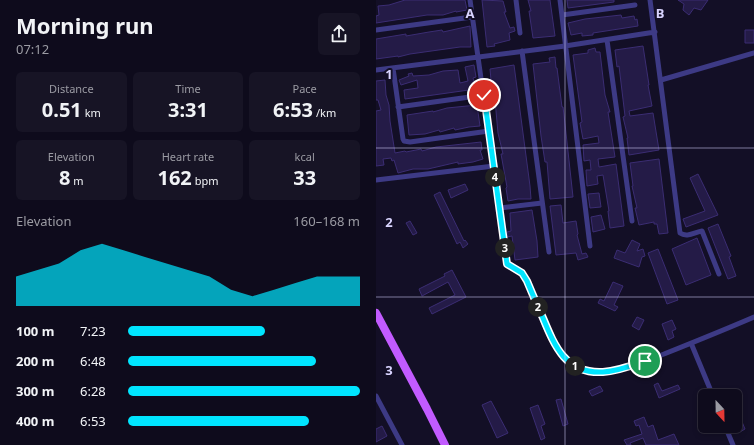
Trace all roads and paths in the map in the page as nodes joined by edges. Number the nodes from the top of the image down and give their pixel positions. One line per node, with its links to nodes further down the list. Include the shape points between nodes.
1 (470, 0): 7 (street)
2 (516, 0): 10 (street)
3 (560, 0): 6 (street)
4 (650, 0): 9 (street)
5 (635, 5): 6 (street)
6 (562, 15): 12 (street)
7 (472, 17): 8 (street); 15 (street)
8 (376, 30)
9 (654, 32): 11 (street); 18 (street)
10 (520, 33)
11 (607, 40): 12 (street); 26 (street)
12 (564, 46): 13 (street); 27 (street)
13 (522, 51): 15 (street); 24 (street)
14 (754, 52): 18 (street)
15 (477, 57): 16 (street); 19 (street)
16 (393, 68): 17 (street); 20 (street)
17 (376, 70)
18 (661, 80): 29 (street, via 680,233 686,236 702,231)
19 (484, 95): 20 (street); 21 (street)
20 (398, 107): 21 (street, via 403,139 407,142)
21 (489, 131): 22 (street)
22 (494, 166): 23 (street); 25 (street)
23 (376, 180)
24 (542, 203): 25 (street); 28 (street)
25 (500, 208): 33 (street, via 507,264 522,273 553,344 573,365 602,372 619,370)
26 (632, 221)
27 (590, 246)
28 (549, 252)
29 (719, 274)
30 (376, 313): 32 (main road)
31 (754, 318): 33 (street)
32 (379, 324): 38 (main road)
33 (691, 343): 34 (street)
34 (710, 389)
35 (376, 396): 37 (street)
36 (728, 433): 39 (street)
37 (402, 445)
38 (445, 445)
39 (733, 445)

